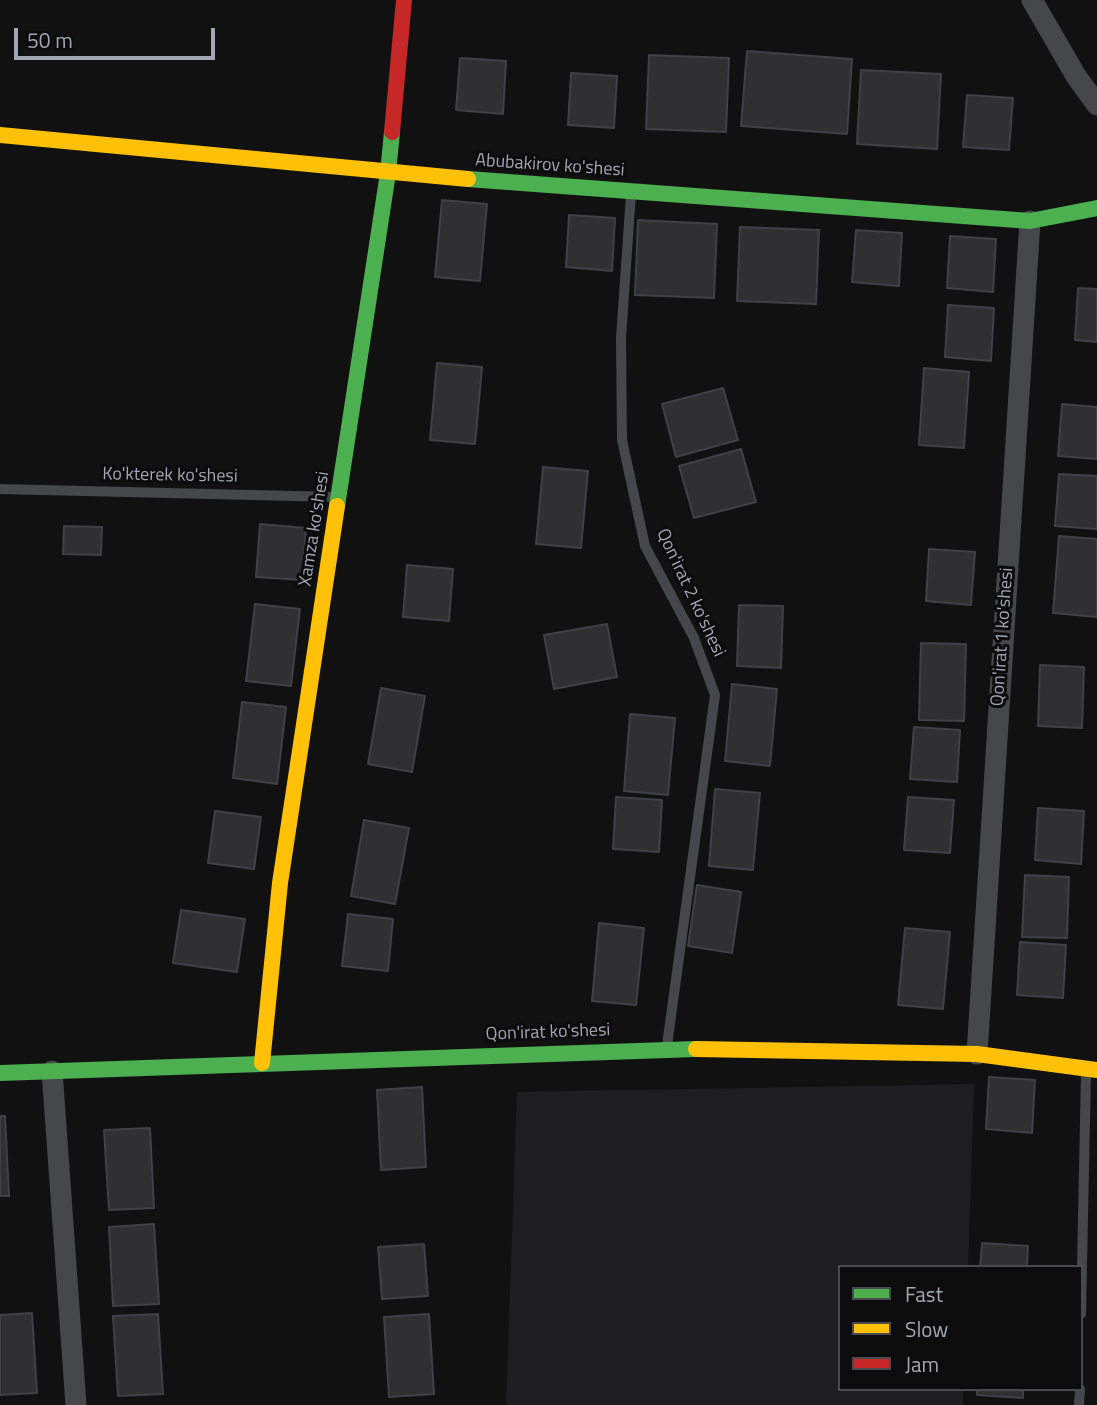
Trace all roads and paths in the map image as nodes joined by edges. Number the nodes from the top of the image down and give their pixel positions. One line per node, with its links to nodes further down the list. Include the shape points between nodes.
1 (404, 0): 5 (street, Xamza ko'shesi)
2 (1032, 0): 3 (street)
3 (1097, 105)
4 (0, 135): 5 (street, Abubakirov ko'shesi)
5 (388, 173): 6 (street, Abubakirov ko'shesi); 10 (street, Xamza ko'shesi)
6 (632, 191): 8 (street, Abubakirov ko'shesi); 11 (lane, Qon'irat 2 ko'shesi, via 621,338 622,440 645,546 694,638 715,695)
7 (1097, 208): 8 (street, Abubakirov ko'shesi)
8 (1030, 221): 12 (street, Qon'irat 1 ko'shesi)
9 (0, 489): 10 (lane, Ko'kterek ko'shesi)
10 (339, 497): 13 (street, Xamza ko'shesi, via 280,883)
11 (667, 1048): 12 (street, Qon'irat ko'shesi); 13 (street, Qon'irat ko'shesi)
12 (977, 1054): 14 (street, Qon'irat ko'shesi)
13 (261, 1063): 15 (street, Qon'irat ko'shesi)
14 (1092, 1070): 17 (lane)
15 (52, 1071): 16 (street, Qon'irat ko'shesi); 18 (street)
16 (0, 1073)
17 (1083, 1270)
18 (76, 1405)

